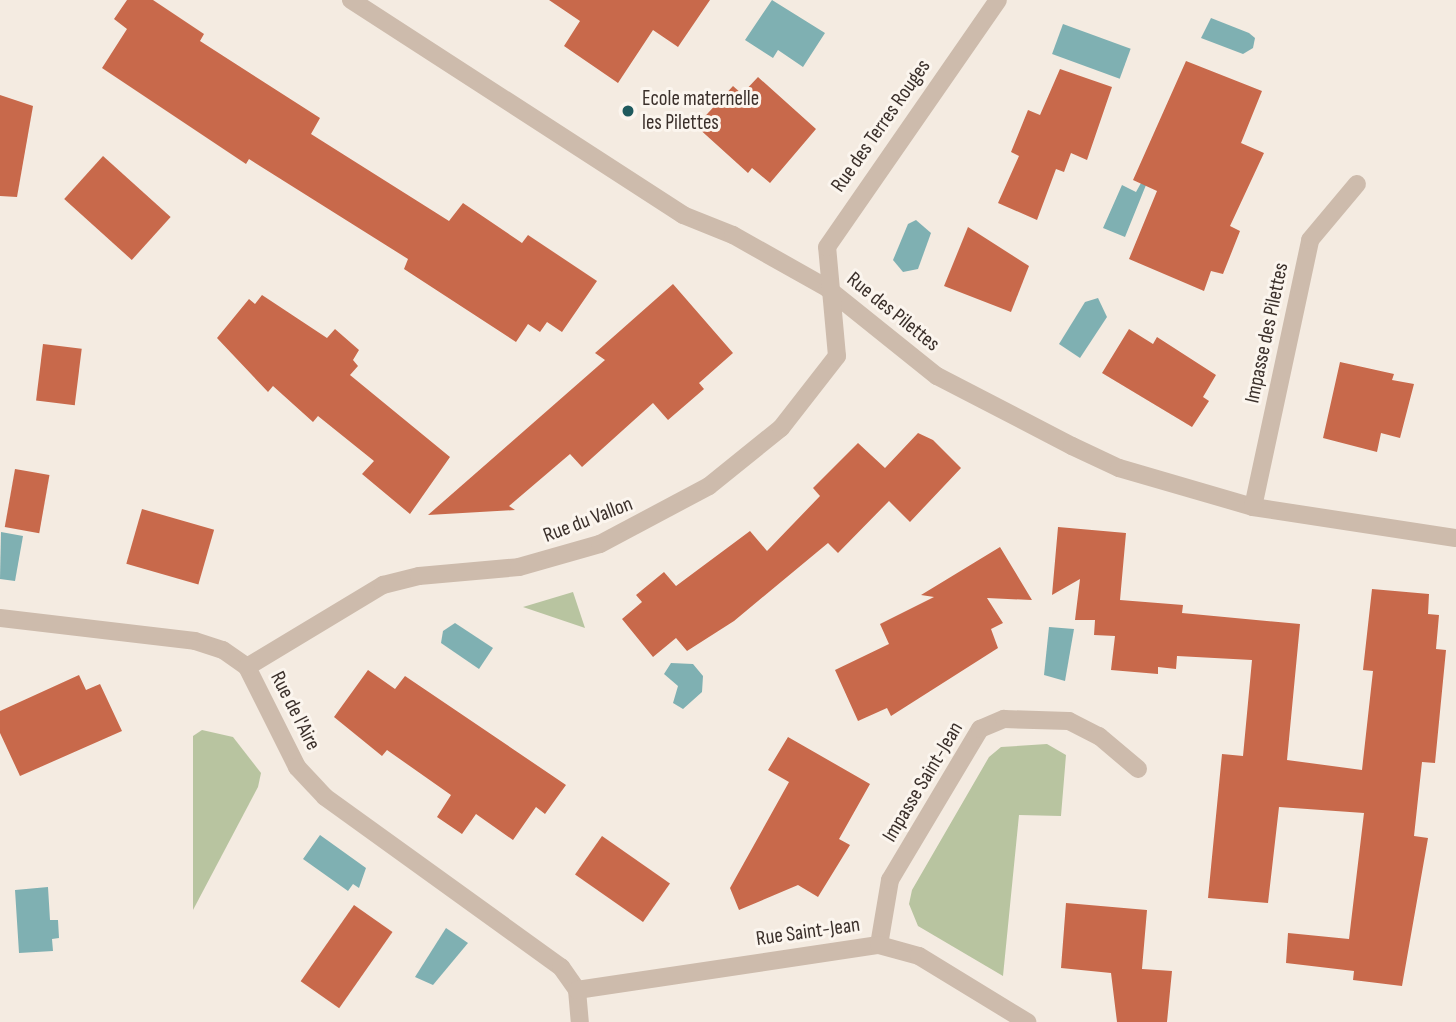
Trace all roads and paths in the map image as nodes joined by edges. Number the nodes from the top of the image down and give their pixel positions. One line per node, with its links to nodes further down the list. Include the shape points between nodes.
1 (351, 0): 4 (street, Rue des Pilettes, via 682,215 733,235)
2 (998, 0): 4 (street, Rue des Terres Rouges, via 843,219 827,247)
3 (1357, 184): 5 (street, Impasse des Pilettes, via 1310,240)
4 (827, 288): 5 (street, Rue des Pilettes, via 937,376 1072,446 1119,468); 8 (street, Rue du Vallon, via 836,356 781,428 709,486 646,523 563,557 383,585)
5 (1253, 508): 6 (street, Rue des Pilettes)
6 (1456, 538)
7 (0, 618): 8 (street, Rue de l'Aire, via 195,641 223,650)
8 (247, 667): 11 (street, Rue de l'Aire, via 297,767 325,797 537,946)
9 (1138, 769): 10 (street, Impasse Saint-Jean, via 1099,736 1069,721 1004,719 980,729 890,880)
10 (878, 945): 11 (street, Rue Saint-Jean); 13 (street, Rue Saint-Jean, via 919,956)
11 (577, 990): 12 (street)
12 (580, 1022)
13 (1027, 1022)

